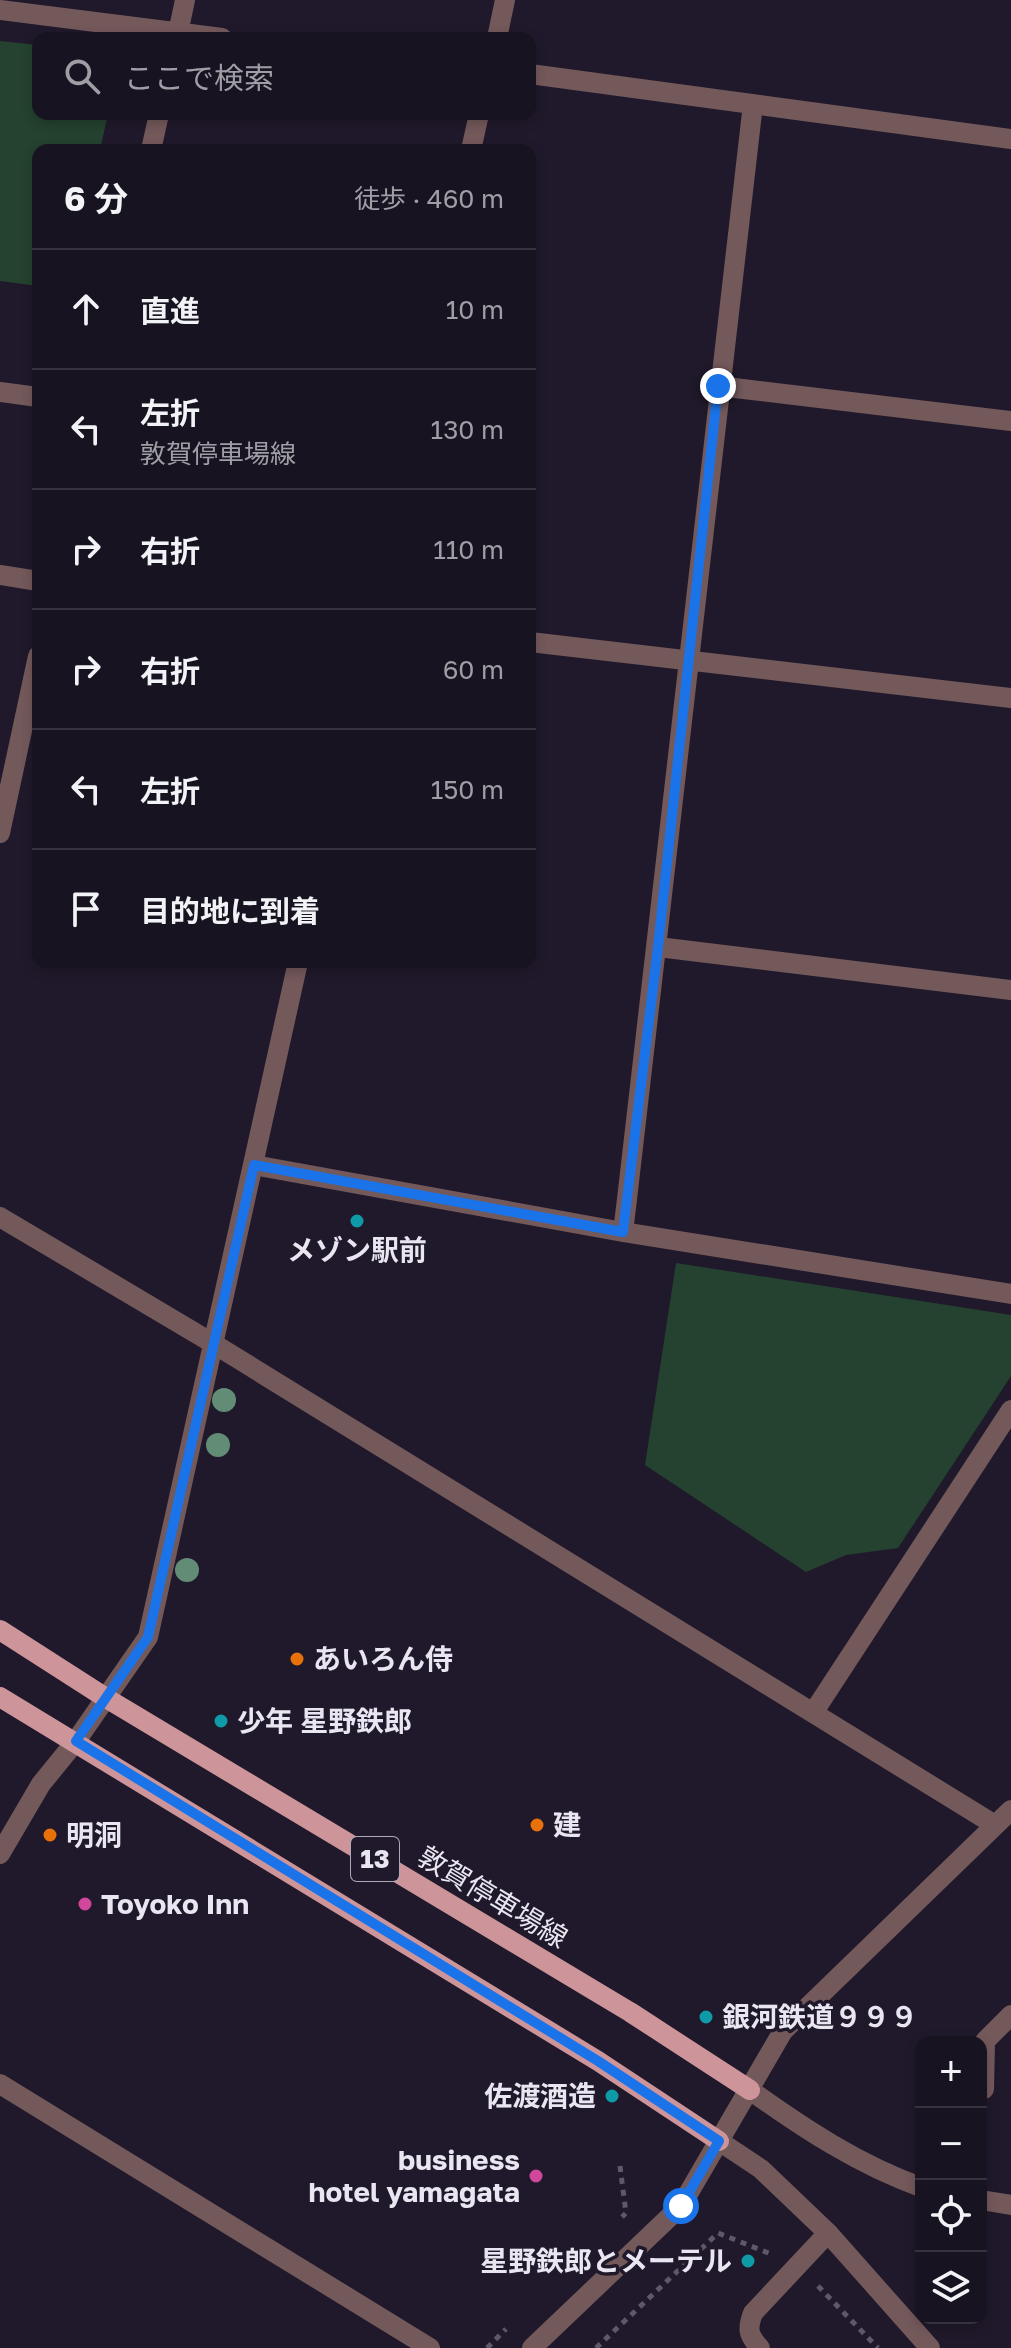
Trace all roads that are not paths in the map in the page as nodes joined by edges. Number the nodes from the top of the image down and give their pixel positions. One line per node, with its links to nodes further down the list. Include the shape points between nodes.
1 (185, 0): 5 (street)
2 (505, 0): 6 (street)
3 (0, 10): 4 (street)
4 (156, 32)
5 (178, 32)
6 (498, 32)
7 (536, 75): 8 (street)
8 (753, 104): 11 (street); 14 (street)
9 (158, 120): 12 (street)
10 (478, 120): 13 (street)
11 (1011, 139)
12 (152, 144)
13 (472, 144)
14 (718, 386): 17 (street); 21 (street)
15 (0, 392): 16 (street)
16 (32, 396)
17 (1011, 421)
18 (0, 575): 19 (street)
19 (32, 580)
20 (536, 643): 21 (street)
21 (690, 661): 23 (street); 25 (street)
22 (32, 684): 24 (street)
23 (1011, 698)
24 (0, 833)
25 (658, 947): 27 (street); 30 (street)
26 (297, 968): 28 (street)
27 (1011, 990)
28 (254, 1165): 30 (street); 32 (street)
29 (0, 1217): 32 (street)
30 (623, 1232): 31 (street)
31 (1011, 1294)
32 (214, 1344): 36 (street, via 148,1637); 37 (street)
33 (1011, 1410): 37 (street)
34 (0, 1630): 36 (main road, 敦賀停車場線 / 13)
35 (0, 1697): 38 (main road, 13)
36 (106, 1698): 38 (street); 45 (main road, 敦賀停車場線 / 13, via 617,2004)
37 (813, 1713): 40 (street)
38 (76, 1741): 41 (street, via 41,1784); 46 (main road, 13, via 598,2061)
39 (1011, 1810): 40 (street)
40 (995, 1825): 45 (street, via 783,2031)
41 (0, 1854)
42 (1011, 2015): 43 (street)
43 (987, 2039)
44 (0, 2084): 51 (street)
45 (750, 2090): 46 (street); 47 (street, via 829,2144)
46 (719, 2141): 50 (street, via 761,2169); 52 (street, via 681,2206)
47 (915, 2185)
48 (987, 2201): 49 (street)
49 (1011, 2205)
50 (828, 2233): 53 (street, via 753,2313 749,2336); 54 (street)
51 (430, 2348)
52 (532, 2348)
53 (760, 2348)
54 (930, 2348)

